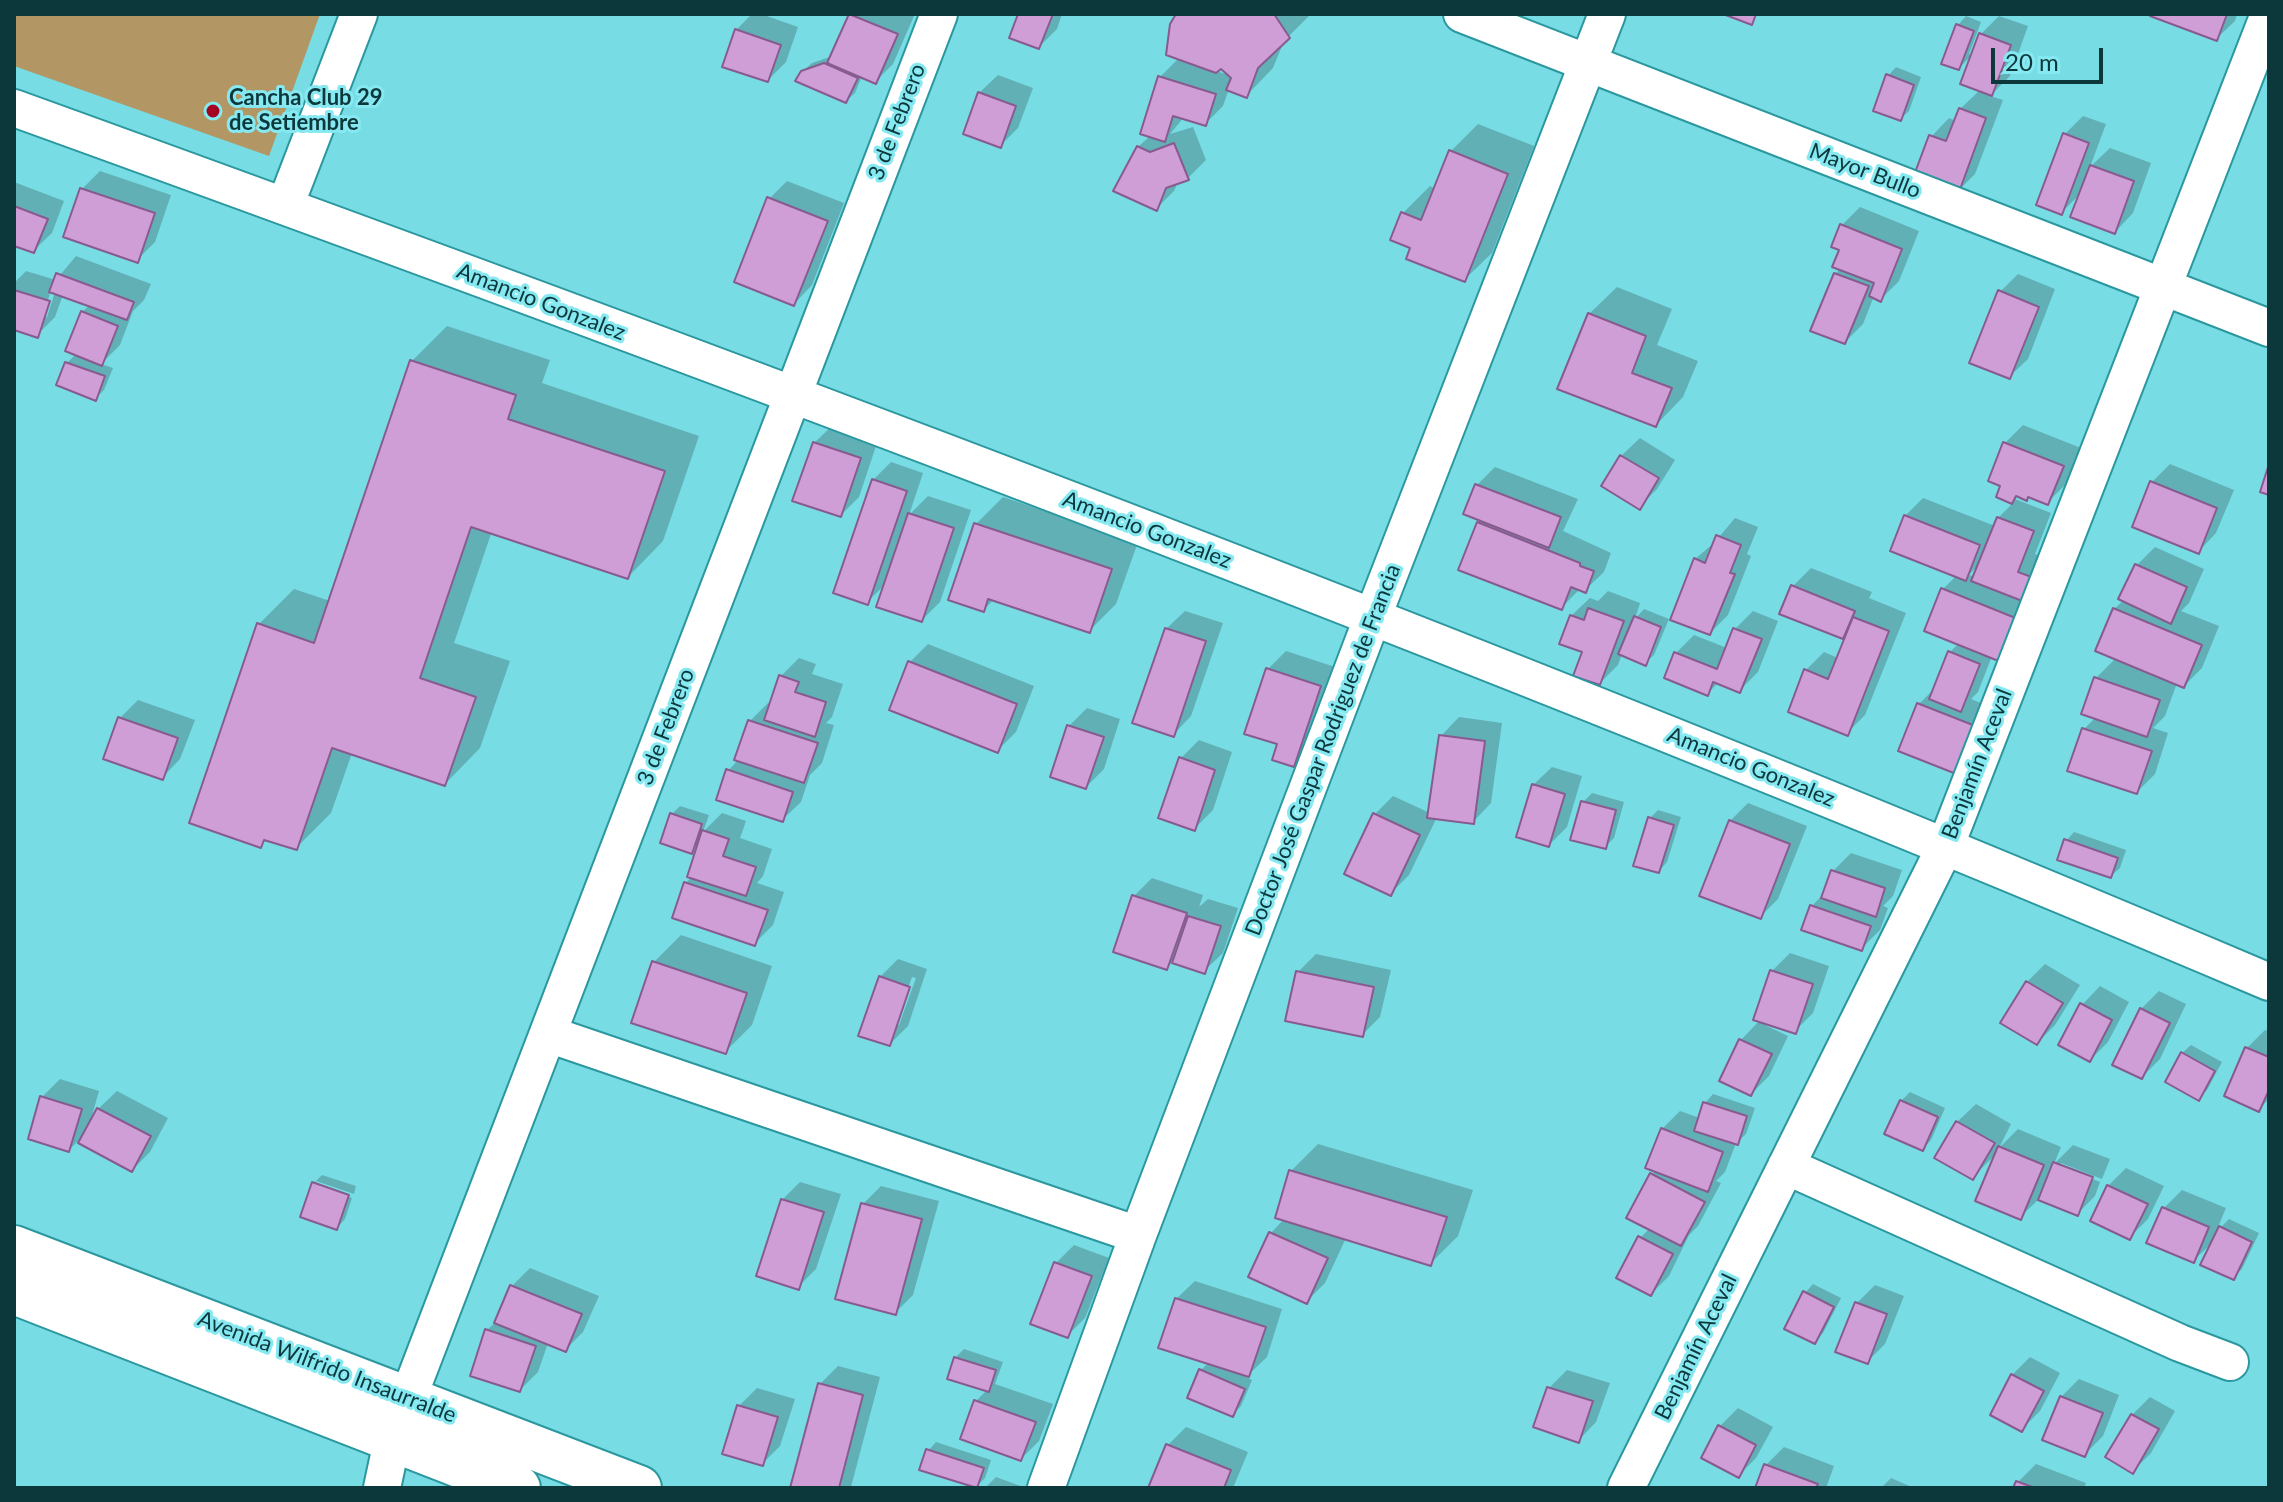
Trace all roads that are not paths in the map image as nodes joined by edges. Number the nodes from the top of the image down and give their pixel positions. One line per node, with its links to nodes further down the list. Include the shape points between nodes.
1 (359, 14): 8 (street)
2 (939, 14): 11 (street, 3 de Febrero)
3 (1462, 14): 6 (street, Mayor Bullo)
4 (1607, 14): 6 (street, Doctor José Gaspar Rodriguez de Francia)
5 (2269, 14): 9 (street, Benjamín Aceval)
6 (1589, 63): 9 (street, Mayor Bullo); 12 (street, Doctor José Gaspar Rodriguez de Francia)
7 (14, 108): 8 (street, Amancio Gonzalez)
8 (285, 206): 11 (street, Amancio Gonzalez)
9 (2163, 287): 10 (street, Mayor Bullo); 13 (street, Benjamín Aceval)
10 (2269, 328)
11 (792, 396): 12 (street, Amancio Gonzalez); 15 (street, 3 de Febrero)
12 (1373, 616): 13 (street, Amancio Gonzalez); 17 (street, Doctor José Gaspar Rodriguez de Francia)
13 (1946, 845): 14 (street, Amancio Gonzalez); 16 (street, Benjamín Aceval)
14 (2269, 982)
15 (548, 1034): 17 (street); 21 (street, 3 de Febrero)
16 (1786, 1166): 20 (street); 27 (street, Benjamín Aceval)
17 (1138, 1235): 26 (street, Doctor José Gaspar Rodriguez de Francia)
18 (14, 1248): 21 (street, Avenida Wilfrido Insaurralde)
19 (14, 1292): 22 (street, Avenida Wilfrido Insaurralde)
20 (2230, 1362)
21 (408, 1398): 22 (street, 3 de Febrero); 25 (street, Avenida Wilfrido Insaurralde)
22 (392, 1441): 23 (street, 3 de Febrero); 24 (street, Avenida Wilfrido Insaurralde)
23 (382, 1488)
24 (518, 1488)
25 (639, 1488)
26 (1046, 1488)
27 (1626, 1488)

